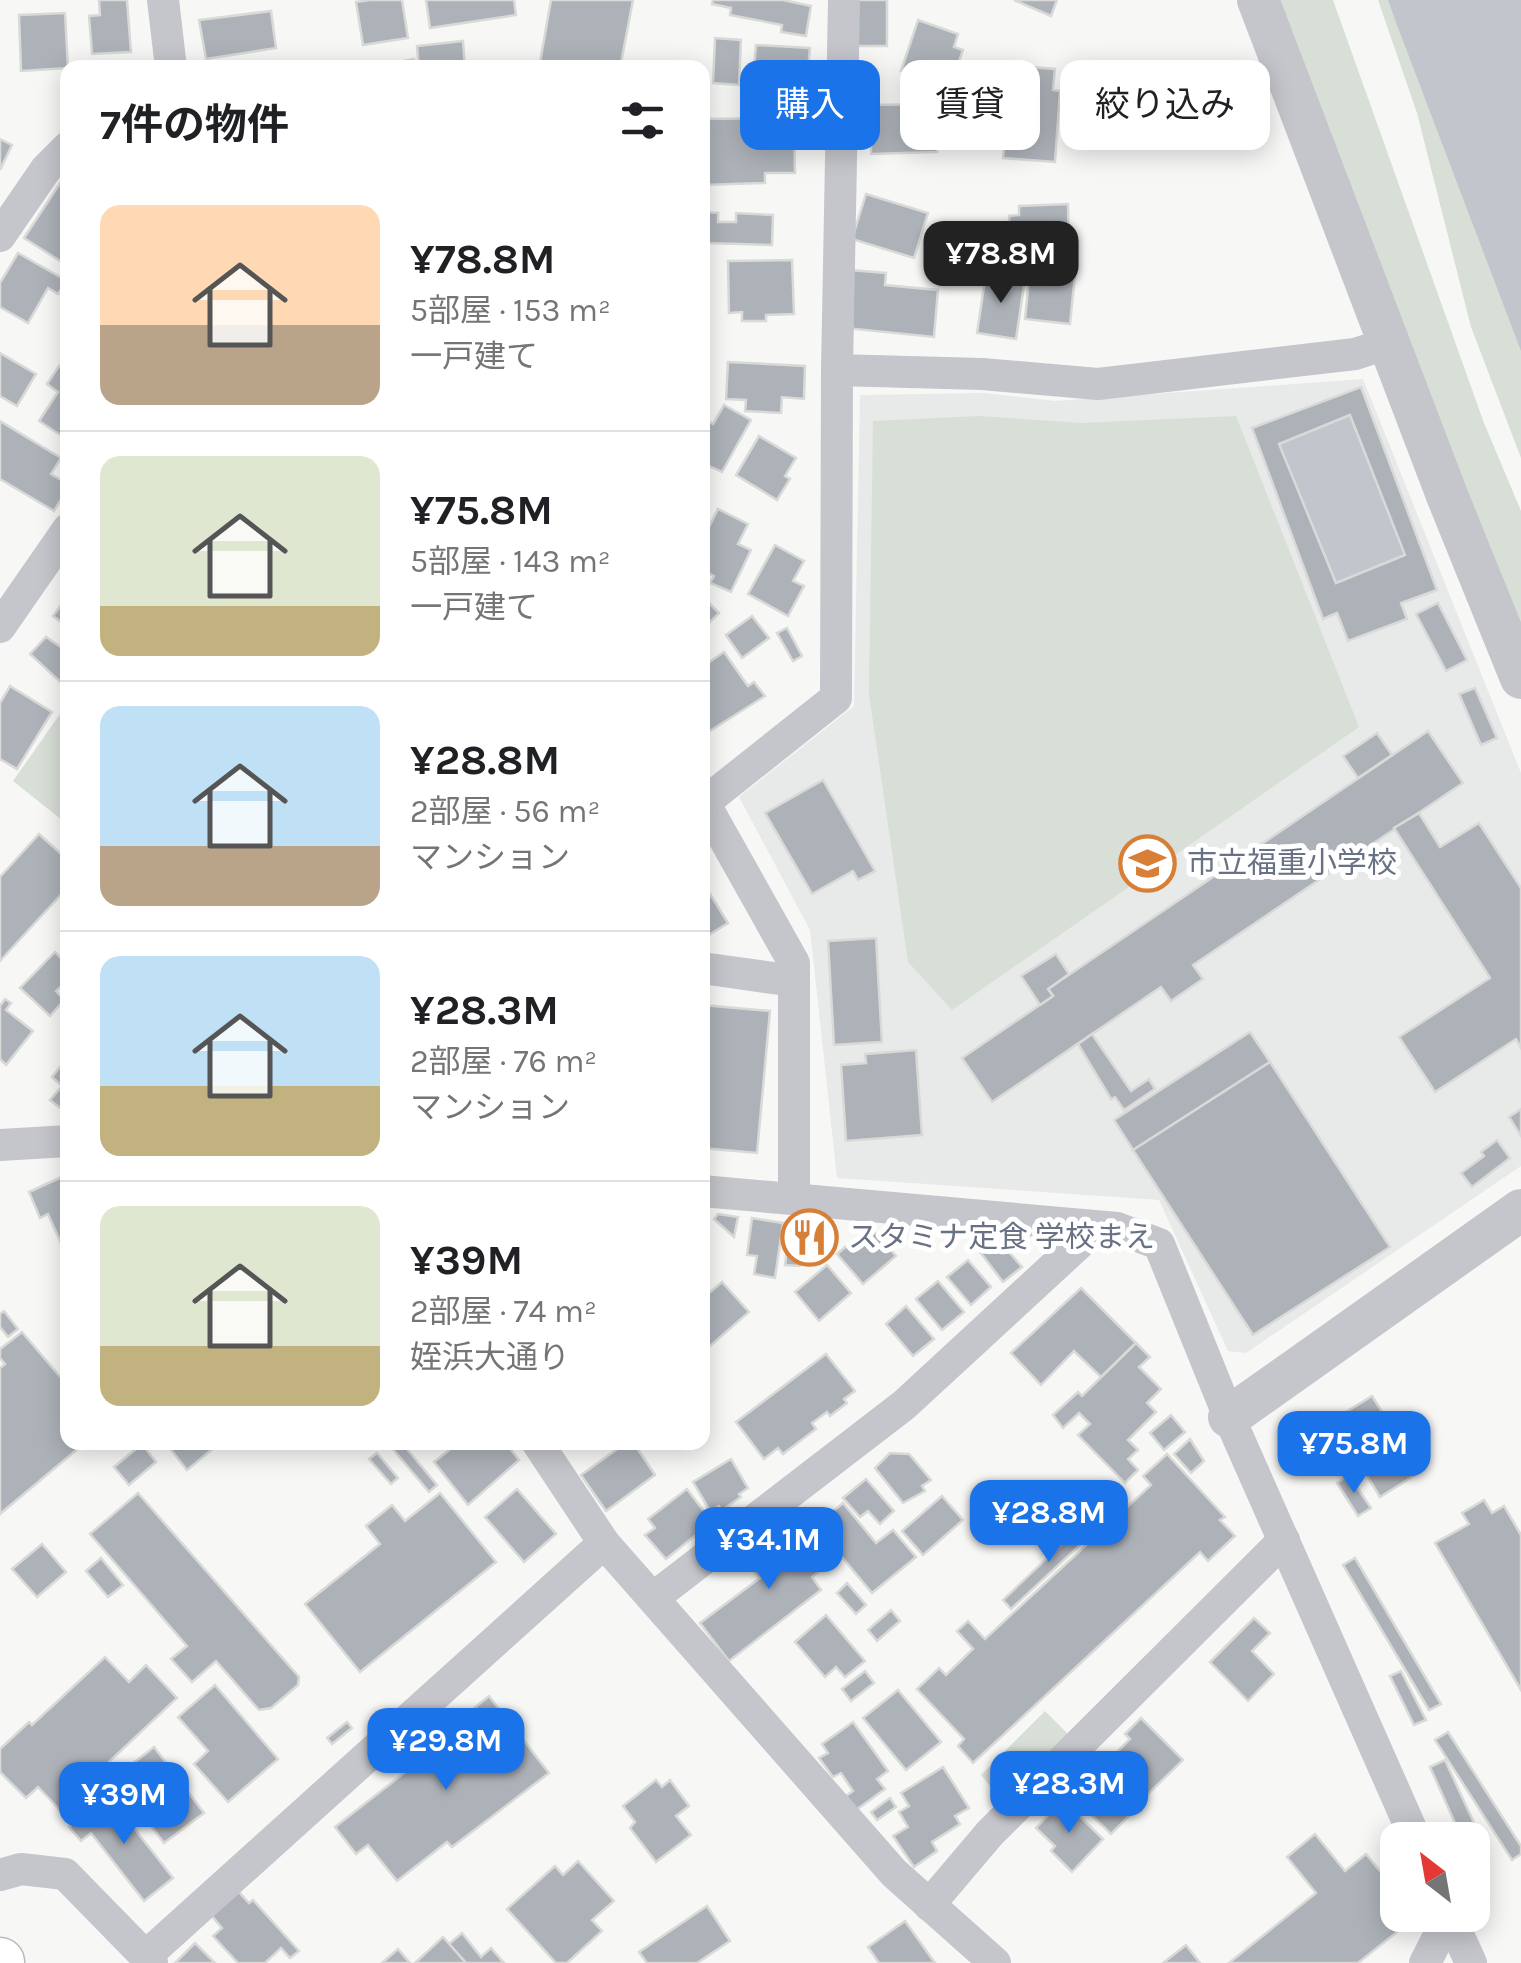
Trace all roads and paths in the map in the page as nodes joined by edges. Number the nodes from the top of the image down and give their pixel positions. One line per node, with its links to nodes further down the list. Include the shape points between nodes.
1 (844, 0): 8 (street)
2 (1258, 0): 7 (street)
3 (170, 1): 4 (street)
4 (171, 60)
5 (60, 155): 6 (street)
6 (0, 236)
7 (1389, 343): 8 (street, via 1356,354 1098,384); 11 (street)
8 (837, 370): 12 (street, via 836,698)
9 (60, 541): 10 (street)
10 (0, 627)
11 (1521, 678)
12 (710, 796)
13 (710, 812): 15 (street, via 794,963)
14 (710, 969): 15 (street)
15 (794, 981): 19 (street)
16 (60, 1141): 17 (street)
17 (0, 1145)
18 (710, 1192): 19 (street)
19 (786, 1199): 21 (street)
20 (1521, 1210): 22 (street)
21 (1097, 1226): 22 (street, via 1159,1244); 26 (street, via 904,1405)
22 (1229, 1417): 24 (street)
23 (543, 1450): 25 (street)
24 (1284, 1540): 27 (street); 29 (street, via 990,1833)
25 (604, 1543): 26 (street); 32 (street)
26 (653, 1598): 29 (street, via 894,1874)
27 (1408, 1822)
28 (0, 1875): 32 (street, via 21,1869 65,1874)
29 (930, 1905): 33 (street)
30 (1440, 1932): 34 (street)
31 (1457, 1932): 35 (street)
32 (149, 1960)
33 (995, 1963)
34 (1424, 1963)
35 (1472, 1963)

